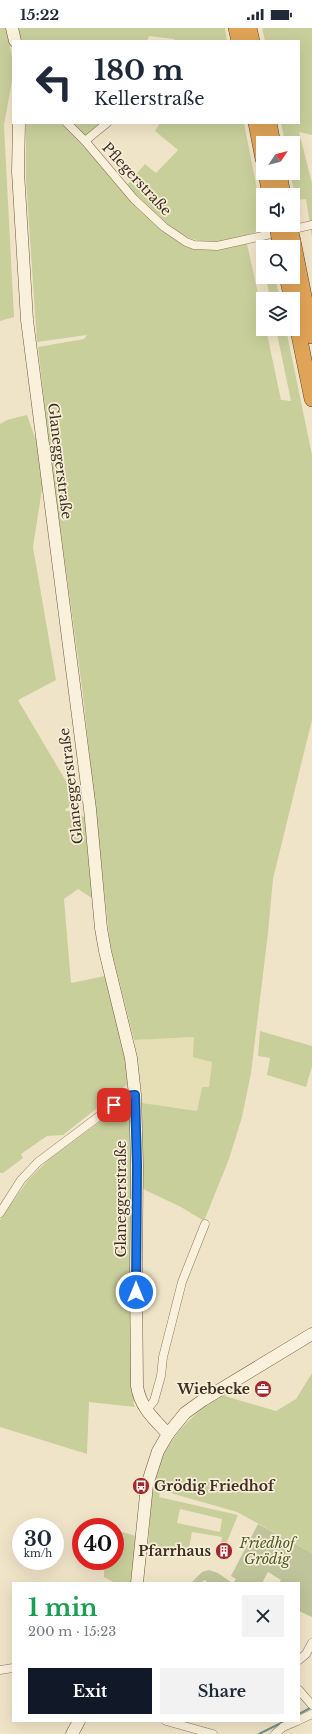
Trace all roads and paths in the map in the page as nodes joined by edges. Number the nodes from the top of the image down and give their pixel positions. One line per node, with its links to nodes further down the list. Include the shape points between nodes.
1 (12, 28): 4 (street)
2 (236, 28): 5 (highway)
3 (250, 28): 6 (highway)
4 (15, 40)
5 (239, 40)
6 (252, 40)
7 (19, 124): 20 (street, Glaneggerstraße, via 18,172 28,333 90,809 103,935 131,1058)
8 (67, 124): 14 (street, Pflegerstraße)
9 (106, 124): 14 (street)
10 (256, 124): 12 (highway)
11 (269, 124): 13 (highway)
12 (259, 136)
13 (272, 136)
14 (85, 141): 15 (street, Pflegerstraße, via 134,199 175,235 194,245 217,246)
15 (312, 224)
16 (297, 284): 18 (highway)
17 (299, 336): 19 (highway)
18 (312, 336)
19 (312, 399)
20 (135, 1095): 21 (street, via 126,1096 38,1162 21,1180); 24 (street, Glaneggerstraße, via 137,1386 140,1401)
21 (0, 1213)
22 (205, 1224): 24 (street, via 182,1282 154,1401)
23 (312, 1334): 25 (street, via 203,1400 185,1414)
24 (146, 1411): 25 (street, Glaneggerstraße)
25 (168, 1434): 26 (street, via 158,1451 147,1485)
26 (137, 1582)
27 (312, 1643): 28 (street)
28 (300, 1659)
29 (12, 1668): 30 (street)
30 (0, 1670)
31 (300, 1691): 32 (street)
32 (311, 1704)
33 (312, 1714): 34 (street)
34 (300, 1720)
35 (78, 1722): 38 (street)
36 (170, 1722): 39 (street)
37 (296, 1722): 40 (street)
38 (72, 1734)
39 (213, 1734)
40 (275, 1734)

